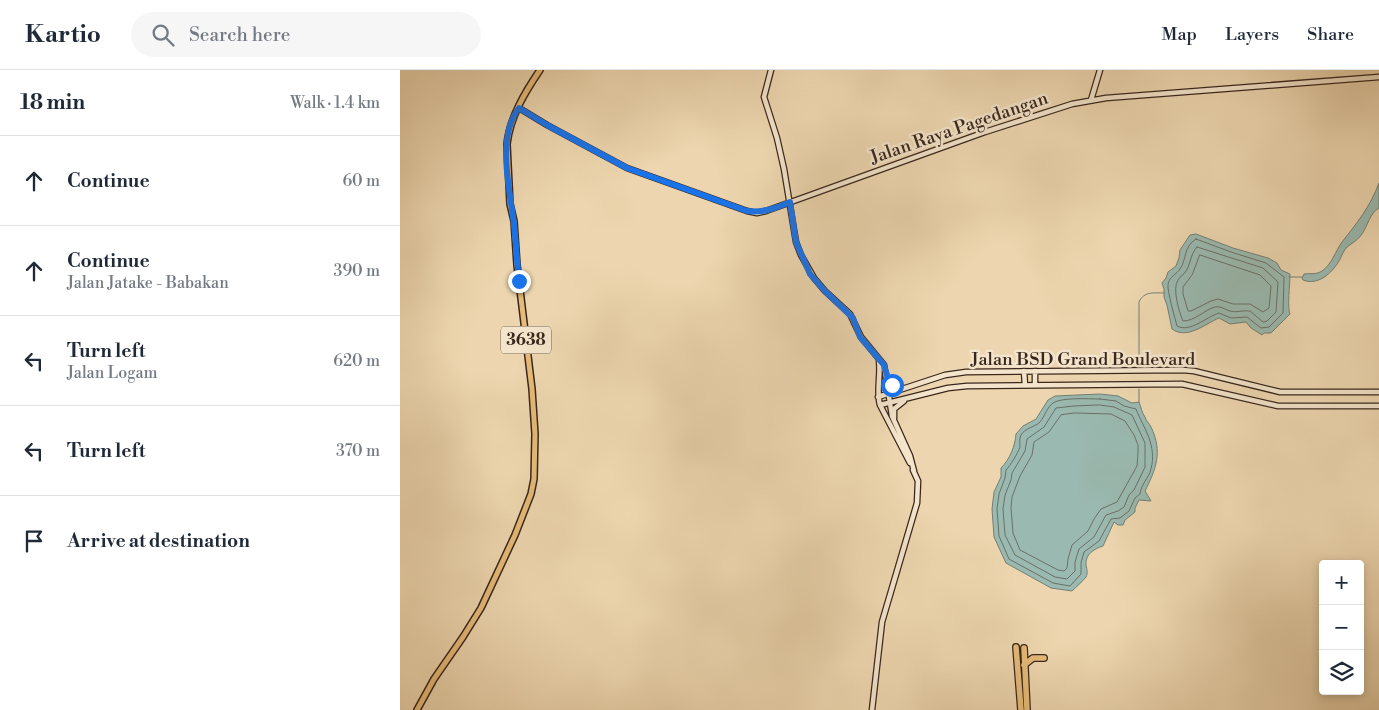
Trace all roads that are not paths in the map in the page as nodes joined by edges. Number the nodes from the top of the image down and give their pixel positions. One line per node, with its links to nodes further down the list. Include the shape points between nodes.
1 (540, 70): 6 (main road, 3638)
2 (771, 70): 7 (main road, via 764,97 777,138)
3 (1100, 70): 5 (main road)
4 (1379, 77): 5 (main road, Jalan Raya Pagedangan)
5 (1091, 100): 7 (main road, Jalan Raya Pagedangan, via 985,132)
6 (519, 108): 7 (main road, Jalan Raya Pagedangan, via 627,168 747,211 766,211); 28 (main road, 3638, via 508,134 507,157 532,389 534,479 515,535 480,608)
7 (790, 202): 8 (main road, via 796,242 810,274 850,314 860,337)
8 (879, 359): 11 (main road); 17 (main road)
9 (1024, 371): 10 (main road, Jalan BSD Grand Boulevard); 12 (main road); 14 (main road, Jalan BSD Grand Boulevard, via 945,375)
10 (1035, 371): 13 (main road); 15 (main road, Jalan BSD Grand Boulevard, via 1182,370 1280,392)
11 (886, 375): 14 (main road, via 892,385); 16 (main road)
12 (1025, 385): 13 (main road, Jalan BSD Grand Boulevard); 18 (main road, Jalan BSD Grand Boulevard, via 948,388)
13 (1035, 385): 21 (main road, Jalan BSD Grand Boulevard, via 1182,384 1278,406)
14 (907, 388): 16 (main road, Jalan BSD Grand Boulevard)
15 (1379, 392)
16 (887, 394): 17 (main road, Jalan BSD Grand Boulevard); 19 (main road)
17 (878, 397): 20 (main road)
18 (907, 399): 19 (main road, Jalan BSD Grand Boulevard); 22 (main road, via 894,409)
19 (889, 403): 20 (main road, Jalan BSD Grand Boulevard); 22 (main road)
20 (880, 405): 23 (main road)
21 (1379, 406)
22 (894, 420): 23 (main road)
23 (914, 471): 29 (main road, via 918,482 917,503 882,622)
24 (1016, 647): 30 (highway)
25 (1024, 648): 27 (highway)
26 (1044, 658): 27 (highway, via 1033,658)
27 (1024, 665): 31 (highway)
28 (417, 710)
29 (872, 710)
30 (1021, 710)
31 (1027, 710)

